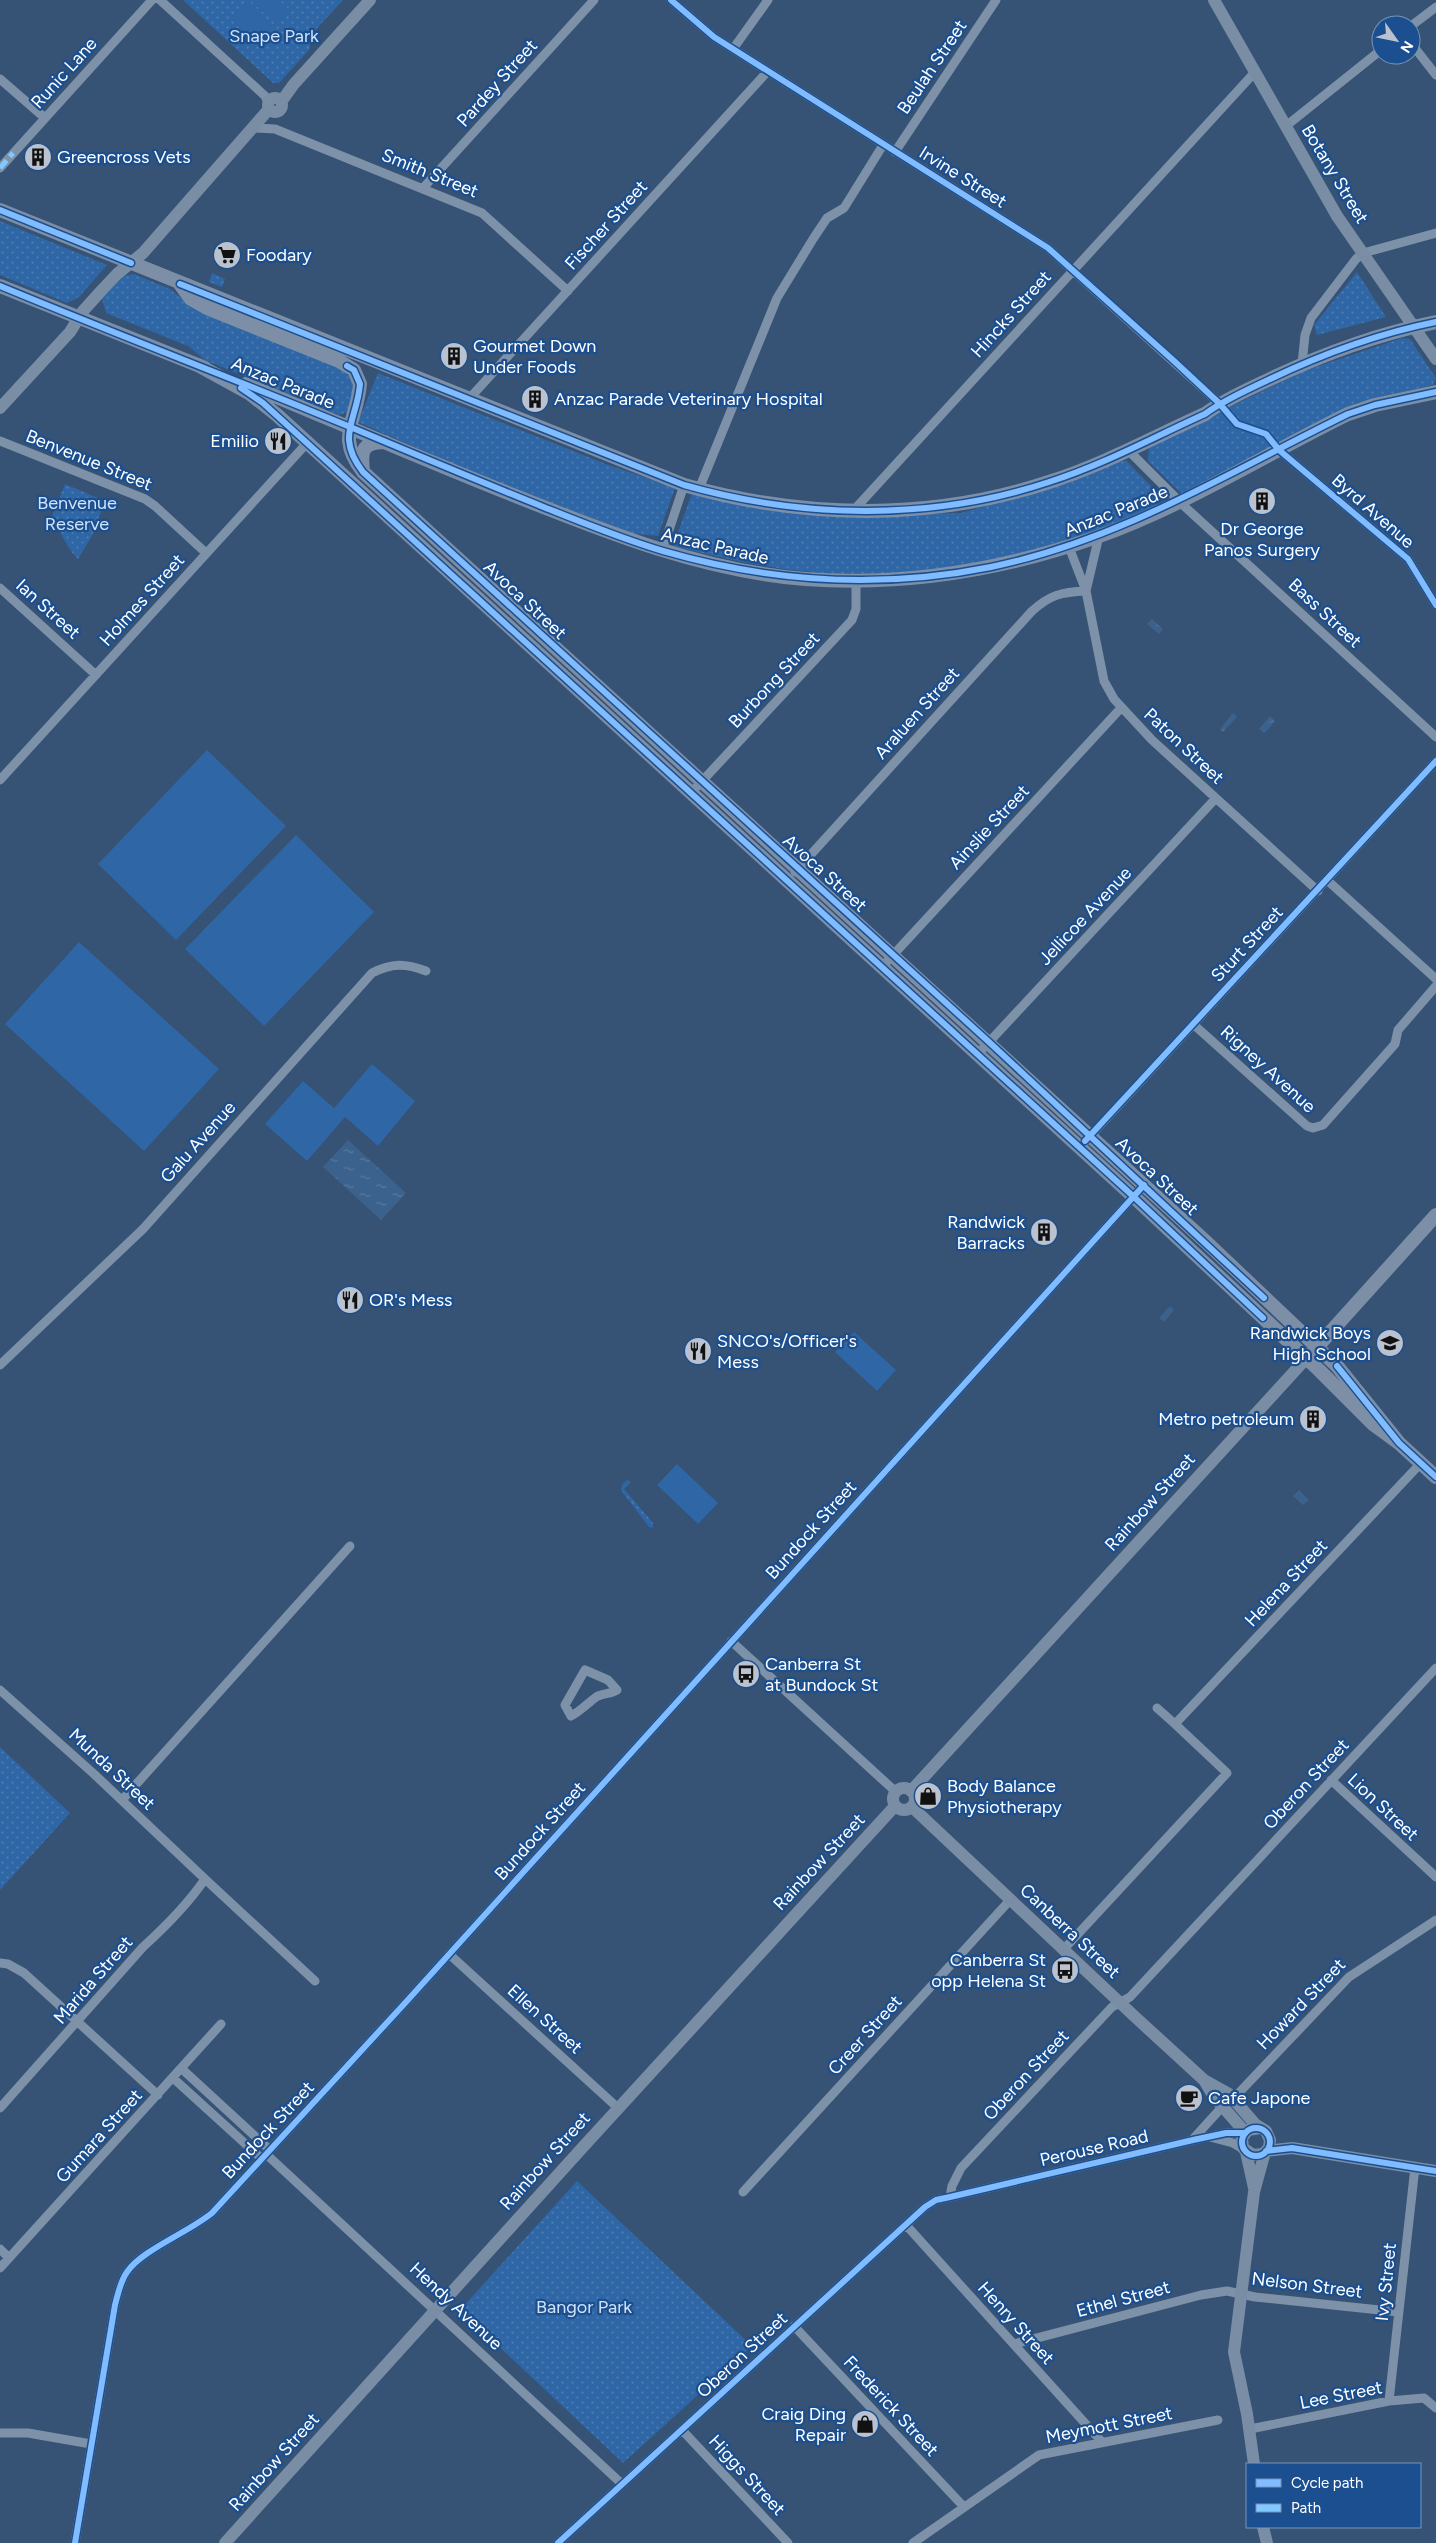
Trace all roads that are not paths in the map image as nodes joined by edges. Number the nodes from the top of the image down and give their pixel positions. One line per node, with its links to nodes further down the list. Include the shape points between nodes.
1 (152, 0): 19 (street, Runic Lane)
2 (160, 0): 18 (street)
3 (370, 0): 18 (street, via 294,84)
4 (594, 0): 25 (street, Pardey Street)
5 (671, 0): 11 (street, Irvine Street)
6 (768, 0): 11 (street)
7 (996, 0): 23 (street, Beulah Street)
8 (1214, 0): 15 (street, Botany Street)
9 (1436, 7): 10 (street)
10 (1421, 18)
11 (733, 49): 14 (street, Irvine Street)
12 (1421, 56): 16 (street)
13 (1371, 58): 20 (street)
14 (768, 72): 22 (street, Irvine Street); 33 (street, Fischer Street)
15 (1255, 72): 20 (street, Botany Street); 30 (street, Hincks Street)
16 (1436, 75)
17 (0, 79): 19 (street)
18 (272, 103): 21 (street)
19 (45, 118): 24 (street, Runic Lane)
20 (1286, 126): 28 (street, Botany Street)
21 (252, 131): 25 (street, Smith Street, via 275,129); 29 (street, via 143,253)
22 (883, 145): 23 (street, Irvine Street); 52 (street, via 844,208 827,218 812,239 777,298)
23 (895, 152): 30 (street, Irvine Street, via 1048,248)
24 (0, 168)
25 (424, 187): 33 (street, Smith Street, via 482,212)
26 (0, 210): 29 (main road)
27 (1436, 233): 28 (street)
28 (1362, 253): 36 (street, Botany Street); 38 (street, via 1311,318 1305,335)
29 (130, 263): 31 (main road); 34 (street)
30 (1073, 269): 42 (street, Irvine Street); 54 (street, Hincks Street)
31 (180, 284): 41 (main road); 44 (main road, via 191,299 207,308 354,370 360,391)
32 (0, 286): 34 (main road, Anzac Parade)
33 (568, 291): 41 (street, Fischer Street)
34 (78, 318): 39 (main road, Anzac Parade); 43 (street, via 70,332)
35 (1436, 322): 36 (main road)
36 (1414, 327): 37 (street, Botany Street); 38 (main road, via 1364,340)
37 (1436, 359)
38 (1302, 364): 42 (main road)
39 (198, 365): 44 (main road, Anzac Parade); 46 (main road, Avoca Street, via 249,394)
40 (1436, 392): 49 (main road, Anzac Parade, via 1358,410)
41 (468, 400): 51 (main road)
42 (1219, 403): 48 (main road, via 1205,414)
43 (0, 408)
44 (348, 426): 47 (main road, Anzac Parade); 50 (main road, Avoca Street, via 351,451)
45 (0, 441): 58 (street, Benvenue Street, via 145,499)
46 (307, 442): 58 (street, Holmes Street); 63 (main road, Avoca Street)
47 (385, 442): 50 (main road, via 366,447 362,458); 57 (main road, Anzac Parade, via 579,522)
48 (1127, 449): 53 (street, Bass Street); 54 (main road, via 1072,474 998,496 922,509)
49 (1279, 450): 53 (main road, Anzac Parade); 64 (street, Byrd Avenue, via 1408,558)
50 (363, 472): 60 (main road, Avoca Street)
51 (684, 485): 52 (main road); 57 (street)
52 (699, 490): 54 (main road, via 768,504)
53 (1179, 501): 55 (main road, Anzac Parade); 67 (street, Bass Street)
54 (853, 511)
55 (1099, 536): 56 (main road, Anzac Parade); 62 (street, Paton Street)
56 (1069, 546): 59 (main road, Anzac Parade, via 964,572); 62 (street, Paton Street)
57 (662, 551): 59 (main road, Anzac Parade, via 780,576)
58 (206, 553): 65 (street, Holmes Street)
59 (856, 580): 70 (street, Burbong Street, via 856,608 852,620)
60 (484, 583): 63 (main road); 70 (main road, Avoca Street)
61 (0, 588): 65 (street, Ian Street)
62 (1086, 591): 66 (street, Paton Street, via 1104,681); 73 (street, Araluen Street, via 1047,598 1032,611)
63 (474, 595): 71 (main road, Avoca Street)
64 (1436, 605)
65 (96, 675): 69 (street, Holmes Street)
66 (1121, 708): 72 (street, Paton Street); 77 (street, Ainslie Street)
67 (1436, 737)
68 (1436, 761): 74 (street, Sturt Street)
69 (0, 780)
70 (701, 782): 71 (street, Burbong Street); 73 (main road, Avoca Street)
71 (691, 793): 75 (main road, Avoca Street)
72 (1216, 798): 76 (street, Paton Street); 82 (street, Jellicoe Avenue)
73 (798, 868): 75 (street, Araluen Street); 77 (main road, Avoca Street)
74 (1327, 880): 76 (street, Sturt Street); 80 (street)
75 (786, 881): 78 (main road, Avoca Street)
76 (1318, 891): 81 (street, Sturt Street)
77 (893, 955): 78 (street, Ainslie Street); 82 (main road, Avoca Street)
78 (882, 967): 83 (main road, Avoca Street)
79 (426, 972): 91 (street, Galu Avenue, via 400,964 372,973 143,1229)
80 (1435, 979): 81 (street, Rigney Avenue, via 1398,1030 1395,1044 1323,1125 1313,1128)
81 (1194, 1024): 84 (street, Sturt Street)
82 (990, 1042): 83 (street, Jellicoe Avenue); 84 (main road, Avoca Street)
83 (977, 1055): 85 (main road, Avoca Street)
84 (1091, 1135): 85 (street, Sturt Street); 86 (main road, Avoca Street)
85 (1080, 1147): 87 (main road, Avoca Street)
86 (1144, 1185): 87 (street, Bundock Street); 89 (main road, Avoca Street)
87 (1134, 1197): 90 (main road, Avoca Street); 96 (street, Bundock Street)
88 (1436, 1215): 89 (main road, Rainbow Street)
89 (1317, 1347): 90 (street, Rainbow Street); 92 (main road, Avoca Street, via 1338,1366)
90 (1306, 1358): 92 (main road, Avoca Street, via 1373,1424); 103 (street, Rainbow Street)
91 (0, 1365)
92 (1399, 1443): 93 (main road, Avoca Street)
93 (1421, 1463): 94 (main road, Avoca Street); 101 (street, Helena Street)
94 (1436, 1477)
95 (350, 1546): 105 (street)
96 (731, 1641): 104 (street); 113 (street, Bundock Street)
97 (1435, 1670): 102 (street, Oberon Street)
98 (0, 1690): 105 (street, Munda Street)
99 (618, 1690): 99 (street, via 608,1680 585,1670 565,1706 572,1716 584,1710 597,1696 610,1695)
100 (1157, 1708): 101 (street)
101 (1175, 1724): 112 (street, via 1228,1773)
102 (1331, 1780): 109 (street, Lion Street); 116 (street, Oberon Street, via 1133,1994)
103 (911, 1791): 104 (street, via 904,1788); 107 (street, via 915,1800)
104 (896, 1792): 106 (street, via 893,1801)
105 (122, 1800): 108 (street, Munda Street)
106 (896, 1806): 107 (street, via 902,1810); 124 (street, Rainbow Street)
107 (912, 1807): 110 (street, Canberra Street)
108 (203, 1876): 115 (street, Munda Street); 117 (street, Marida Street, via 196,1892)
109 (1436, 1877)
110 (1011, 1899): 112 (street, Canberra Street); 135 (street, Creer Street)
111 (1436, 1920): 122 (street, Howard Street, via 1349,1977)
112 (1064, 1949): 116 (street, Canberra Street)
113 (449, 1954): 124 (street, Ellen Street); 132 (street, Bundock Street)
114 (0, 1963): 117 (street, via 24,1973)
115 (315, 1981)
116 (1120, 2002): 122 (street, Canberra Street, via 1204,2080 1224,2091); 137 (street, Oberon Street, via 961,2168)
117 (78, 2022): 121 (street); 123 (street, Marida Street)
118 (221, 2024): 119 (street, Gumara Street)
119 (182, 2069): 120 (street, Gumara Street); 132 (street, Hendy Avenue)
120 (173, 2078): 121 (street, Gumara Street); 132 (street, Hendy Avenue)
121 (158, 2095): 140 (street, Gumara Street)
122 (1228, 2102): 125 (street, Canberra Street); 126 (street, Canberra Street); 128 (street)
123 (0, 2108)
124 (618, 2108): 143 (street, Rainbow Street)
125 (1265, 2132): 126 (street, via 1251,2128); 129 (street); 131 (street, via 1270,2144)
126 (1245, 2133): 127 (street, Perouse Road); 130 (street, via 1242,2143)
127 (1207, 2137): 128 (street, Perouse Road); 130 (street, Perouse Road, via 1233,2143)
128 (1193, 2140): 137 (street, Perouse Road)
129 (1292, 2148): 131 (street); 133 (street)
130 (1246, 2151): 131 (street, via 1256,2156); 136 (street)
131 (1266, 2152): 136 (street)
132 (266, 2154): 143 (street, Hendy Avenue); 154 (street, Bundock Street, via 212,2213 139,2260 126,2273 115,2305)
133 (1415, 2167): 134 (street); 144 (street, Ivy Street)
134 (1436, 2171)
135 (743, 2192)
136 (1254, 2192): 142 (street)
137 (950, 2197): 138 (street, Oberon Street, via 925,2207)
138 (906, 2226): 145 (street, Oberon Street); 146 (street, Henry Street)
139 (0, 2249): 140 (street)
140 (9, 2258): 141 (street, Gumara Street)
141 (0, 2268)
142 (1240, 2293): 144 (street, Nelson Street); 146 (street, Ethel Street, via 1227,2291 1201,2295); 150 (street, via 1234,2352)
143 (436, 2310): 156 (street, Hendy Avenue); 160 (street, Rainbow Street)
144 (1399, 2312): 147 (street, Ivy Street)
145 (794, 2326): 151 (street, Oberon Street); 157 (street, Frederick Street)
146 (1014, 2344): 153 (street, Henry Street)
147 (1390, 2401): 148 (street, Lee Street, via 1424,2398); 150 (street, Lee Street)
148 (1436, 2408)
149 (1218, 2420): 153 (street, Meymott Street)
150 (1250, 2429): 155 (street)
151 (682, 2430): 156 (street, Oberon Street); 162 (street, Higgs Street)
152 (0, 2433): 154 (street, via 28,2433)
153 (1102, 2442): 157 (street, Meymott Street, via 1039,2455)
154 (91, 2444): 159 (street, Bundock Street)
155 (1254, 2463)
156 (622, 2484): 161 (street, Oberon Street)
157 (964, 2508): 163 (street, Meymott Street)
158 (1263, 2528): 164 (street)
159 (76, 2543)
160 (225, 2543)
161 (558, 2543)
162 (788, 2543)
163 (913, 2543)
164 (1266, 2543)

